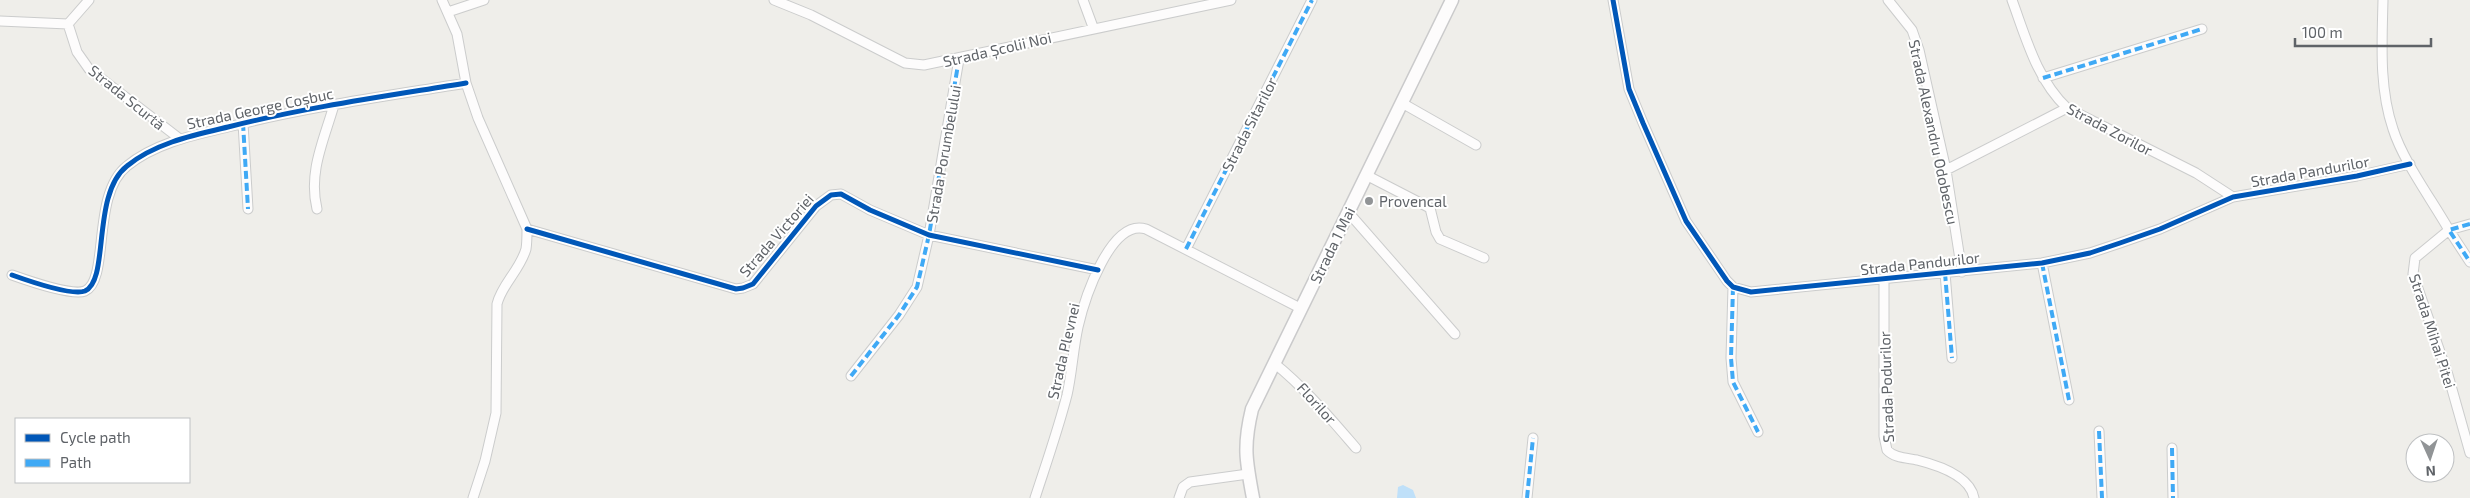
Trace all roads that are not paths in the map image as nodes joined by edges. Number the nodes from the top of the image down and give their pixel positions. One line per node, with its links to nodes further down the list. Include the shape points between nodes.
1 (89, 0): 15 (street)
2 (442, 0): 13 (street)
3 (484, 0): 13 (street)
4 (774, 0): 18 (street, Strada Școlii Noi, via 811,15 905,63 924,65)
5 (1083, 0): 16 (street)
6 (1231, 0): 16 (street, Strada Școlii Noi)
7 (1312, 0): 38 (street, Strada Sitarilor)
8 (1452, 0): 21 (main road, Strada 1 Mai)
9 (1613, 0): 47 (street, via 1629,89 1643,123 1686,221)
10 (1888, 0): 28 (street, Strada Alexandru Odobescu, via 1912,30 1917,43)
11 (2012, 0): 19 (street, Strada Zorilor)
12 (2384, 0): 27 (street, via 2382,62 2387,107 2393,131)
13 (448, 12): 20 (street, via 457,34)
14 (0, 21): 15 (street)
15 (68, 24): 25 (street, Strada Scurtă, via 77,52 89,69)
16 (1093, 28): 18 (street, Strada Școlii Noi)
17 (2202, 30): 19 (street)
18 (959, 59): 37 (street, Strada Porumbelului)
19 (2043, 78): 23 (street, Strada Zorilor, via 2053,95)
20 (466, 83): 22 (street, Strada George Coșbuc); 35 (street)
21 (1402, 103): 26 (street); 29 (main road, Strada 1 Mai)
22 (334, 104): 24 (street, Strada George Coșbuc); 32 (street, via 314,171 313,194)
23 (2067, 108): 28 (street); 30 (street, Strada Zorilor, via 2196,173)
24 (243, 123): 25 (street, Strada George Coșbuc); 31 (street)
25 (180, 139): 45 (street, Strada George Coșbuc, via 134,161 118,173 102,221 98,273 89,288 81,292 40,285)
26 (1476, 145)
27 (2410, 164): 30 (street, Strada Pandurilor, via 2340,180); 36 (street)
28 (1946, 170): 43 (street, Strada Alexandru Odobescu)
29 (1366, 175): 33 (main road, Strada 1 Mai); 39 (street, via 1430,208 1440,239)
30 (2233, 196): 40 (street, Strada Pandurilor, via 2120,243 2090,253)
31 (248, 209)
32 (317, 209)
33 (1348, 212): 48 (main road, Strada 1 Mai); 49 (street)
34 (2470, 224): 36 (street)
35 (527, 229): 37 (street, Strada Victoriei, via 736,288 753,284 816,206 831,195 840,194); 61 (street, via 521,262 500,293 497,304 496,413 486,461)
36 (2449, 230): 41 (street); 59 (street, Strada Mihai Pitei, via 2414,258 2413,274 2448,375)
37 (929, 235): 42 (street, Strada Victoriei); 52 (street, Strada Porumbelului, via 917,287)
38 (1186, 249): 42 (street, Strada Plevnei, via 1146,229 1133,228 1114,243); 48 (street, Strada Plevnei)
39 (1484, 258)
40 (2042, 262): 43 (street, Strada Pandurilor); 53 (street)
41 (2470, 262)
42 (1098, 270): 62 (street, Strada Plevnei, via 1079,326 1067,394)
43 (1962, 272): 44 (street, Strada Pandurilor)
44 (1945, 273): 46 (street, Strada Pandurilor); 50 (street)
45 (12, 275)
46 (1884, 280): 47 (street, Strada Pandurilor, via 1751,292); 66 (street, Strada Podurilor, via 1884,436 1887,450 1950,473 1967,483)
47 (1733, 287): 55 (street, via 1733,382)
48 (1300, 308): 51 (main road, Strada 1 Mai)
49 (1455, 334)
50 (1952, 358)
51 (1274, 363): 57 (street, Florilor, via 1329,415); 60 (main road, Strada 1 Mai, via 1252,409 1245,437)
52 (851, 376)
53 (2069, 400)
54 (2099, 431): 67 (street)
55 (1758, 432)
56 (1533, 438): 65 (street)
57 (1356, 448)
58 (2172, 448): 68 (street)
59 (2470, 453)
60 (1248, 474): 63 (street, via 1190,482 1183,487); 64 (main road, Strada 1 Mai)
61 (473, 498)
62 (1035, 498)
63 (1180, 498)
64 (1253, 498)
65 (1527, 498)
66 (1974, 498)
67 (2102, 498)
68 (2173, 498)

